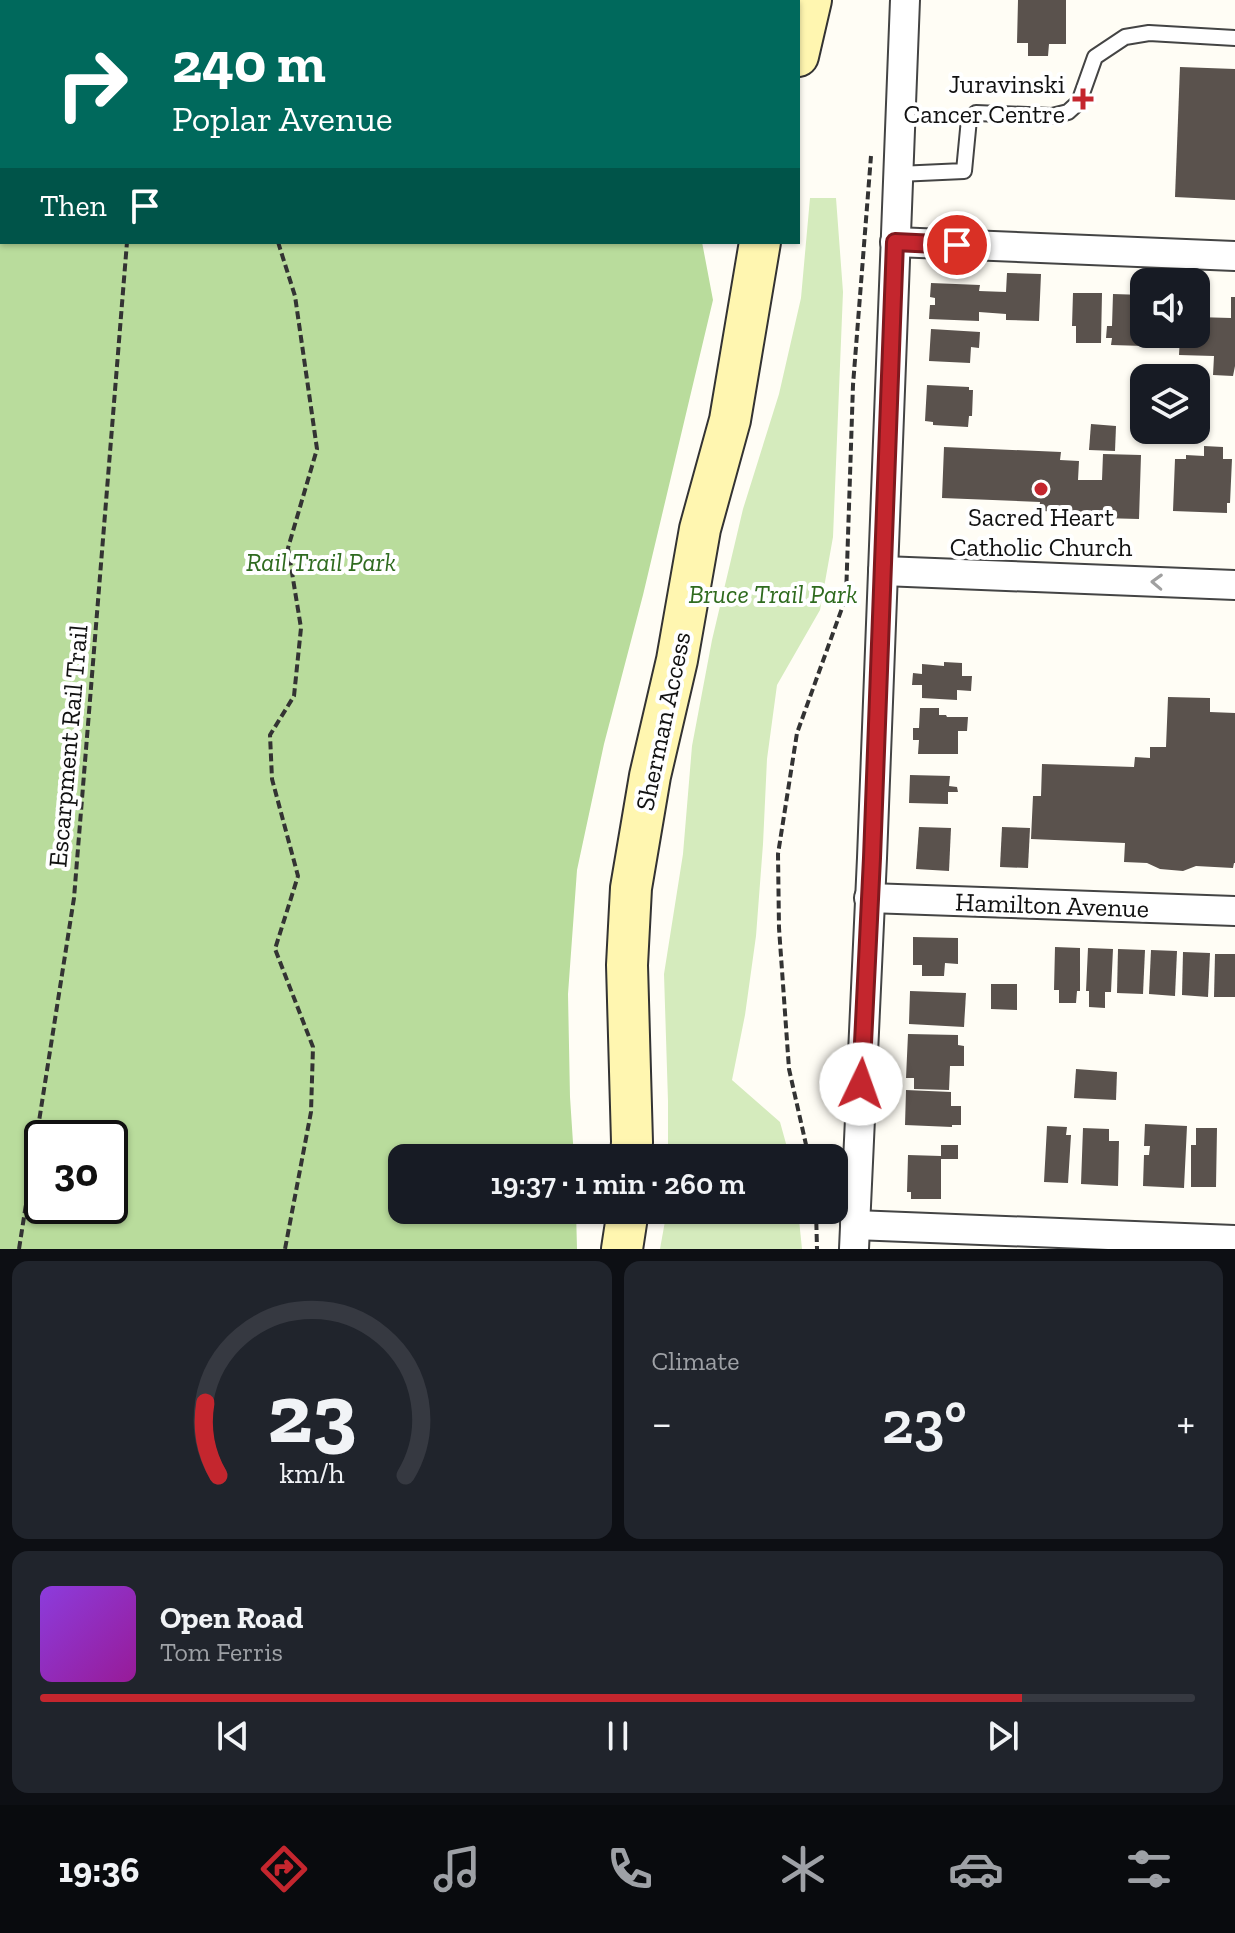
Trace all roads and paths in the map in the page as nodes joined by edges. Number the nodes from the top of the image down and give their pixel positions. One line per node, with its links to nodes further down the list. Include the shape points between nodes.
1 (811, 0): 4 (main road)
2 (905, 0): 6 (street)
3 (1235, 38): 6 (lane, via 1149,33 1125,37 1095,57 1079,102 1068,112 976,113 969,119 964,171)
4 (800, 47)
5 (872, 143): 17 (path, via 853,385 846,597 797,733 778,854 789,1069)
6 (898, 174): 7 (street)
7 (895, 242): 11 (street); 12 (street)
8 (127, 244): 22 (path, Escarpment Rail Trail, via 74,898)
9 (279, 244): 23 (path, via 295,296 317,449 288,548 301,628 294,696 270,735 272,779 298,876 275,949 313,1047 311,1112)
10 (760, 244): 16 (main road, Sherman Access, via 730,420 700,529 631,888)
11 (1235, 256)
12 (883, 571): 13 (street, one-way to 12); 14 (street)
13 (1235, 585)
14 (869, 898): 15 (street, Hamilton Avenue); 20 (street)
15 (1235, 911)
16 (631, 1144)
17 (806, 1144)
18 (626, 1224): 24 (main road)
19 (816, 1224): 25 (path)
20 (854, 1237): 21 (street)
21 (1235, 1240)
22 (19, 1249)
23 (285, 1249)
24 (622, 1249)
25 (817, 1249)

